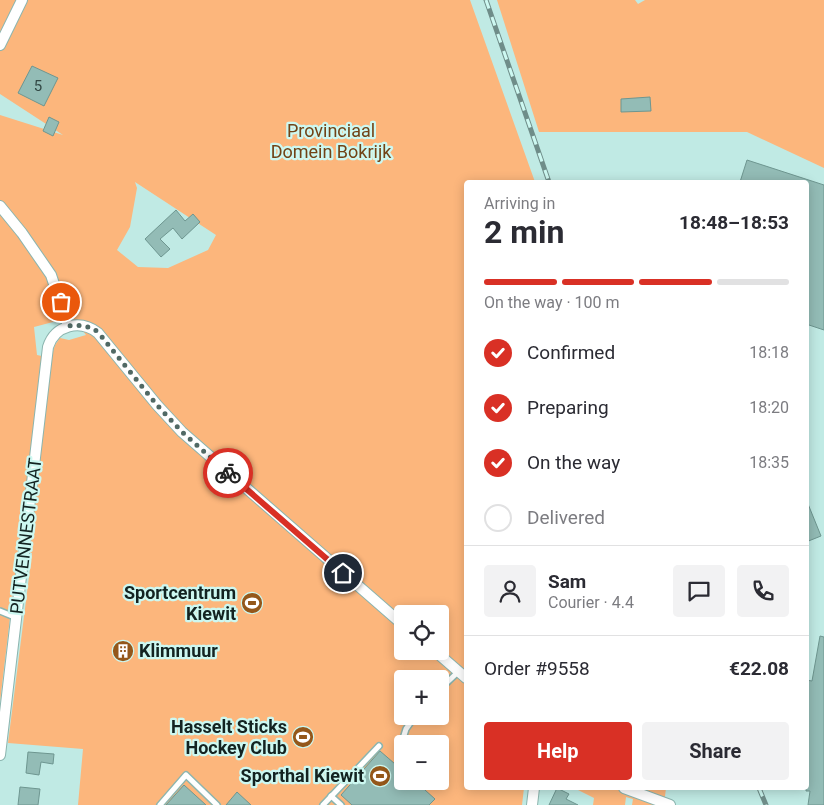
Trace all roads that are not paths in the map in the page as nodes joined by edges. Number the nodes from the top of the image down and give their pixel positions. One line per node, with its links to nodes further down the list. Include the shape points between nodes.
1 (22, 0): 2 (street)
2 (0, 45)
3 (0, 206): 4 (street, via 51,275)
4 (68, 326): 6 (street, via 80,325 98,332 182,432); 7 (street, PUTVENNESTRAAT, via 51,338 48,346)
5 (0, 611): 7 (lane)
6 (394, 617)
7 (17, 618): 11 (street, PUTVENNESTRAAT)
8 (445, 660): 9 (street)
9 (462, 675): 10 (lane)
10 (449, 684)
11 (3, 713): 13 (street, PUTVENNESTRAAT)
12 (379, 746): 16 (lane)
13 (0, 755)
14 (534, 790): 21 (street)
15 (629, 790): 22 (street)
16 (331, 796): 19 (lane); 20 (lane)
17 (160, 805): 18 (lane, via 186,775)
18 (217, 805)
19 (323, 805)
20 (341, 805)
21 (532, 805)
22 (670, 805)

